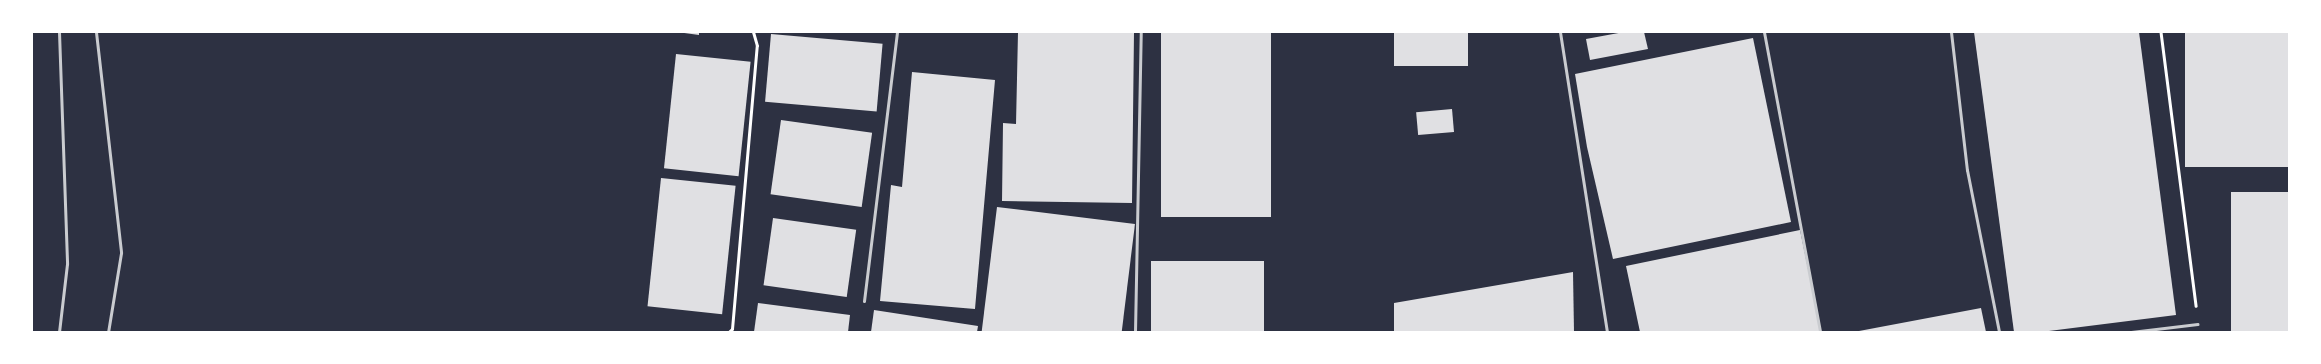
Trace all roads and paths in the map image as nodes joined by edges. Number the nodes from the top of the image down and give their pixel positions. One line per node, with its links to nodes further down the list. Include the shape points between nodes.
1 (59, 32): 12 (lane, via 67,264)
2 (96, 32): 13 (lane, via 121,253)
3 (753, 32): 14 (path, via 756,54 732,329)
4 (897, 32): 10 (lane)
5 (1141, 32): 15 (lane)
6 (1560, 32): 16 (lane)
7 (1764, 32): 17 (lane)
8 (1951, 32): 18 (lane, via 1967,170)
9 (2161, 32): 11 (path)
10 (864, 301)
11 (2198, 324): 19 (lane)
12 (59, 332)
13 (108, 332)
14 (729, 332)
15 (1135, 332)
16 (1607, 332)
17 (1820, 332)
18 (1999, 332)
19 (2131, 332)

